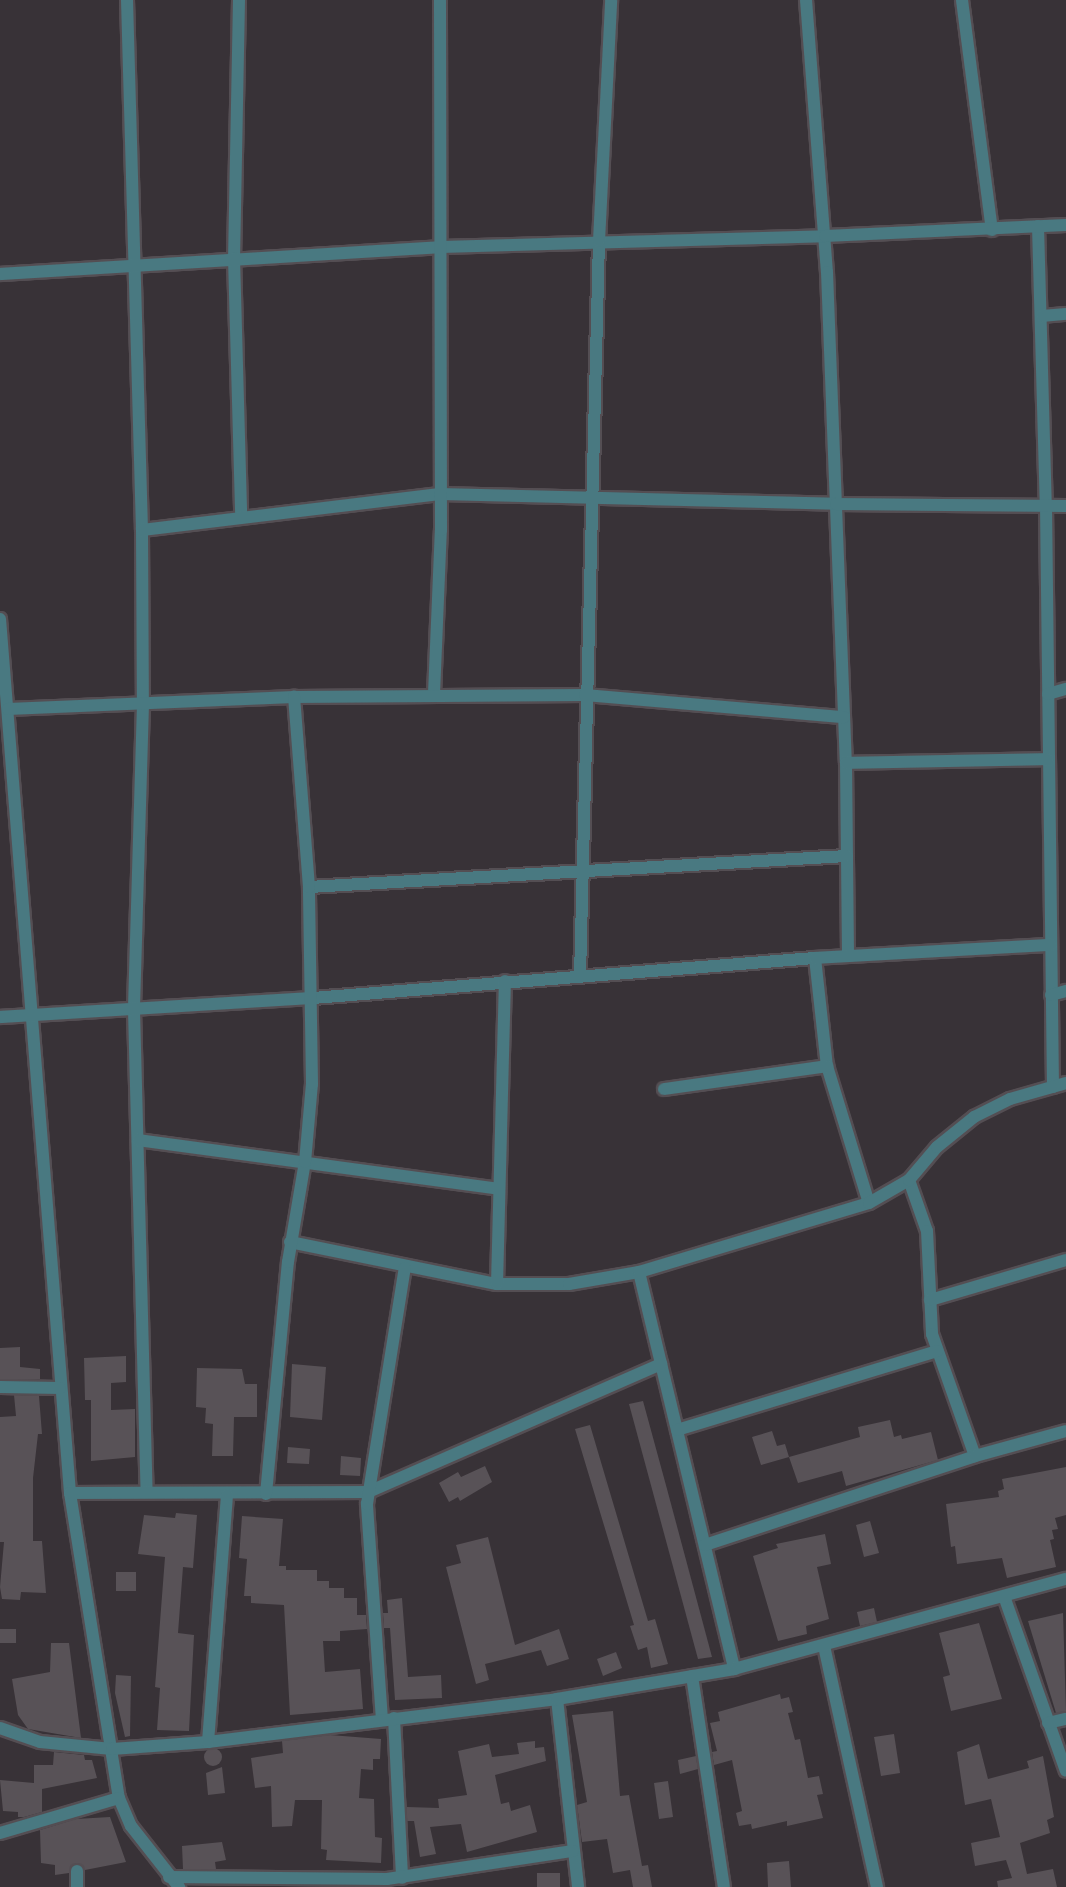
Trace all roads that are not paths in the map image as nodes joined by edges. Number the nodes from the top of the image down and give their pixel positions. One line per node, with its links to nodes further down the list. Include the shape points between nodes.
1 (127, 0): 14 (street)
2 (239, 0): 13 (street)
3 (440, 0): 12 (street)
4 (611, 0): 11 (street)
5 (806, 0): 10 (street)
6 (962, 0): 9 (street)
7 (1066, 225): 8 (street)
8 (1038, 226): 9 (street); 17 (street)
9 (992, 230): 10 (street)
10 (825, 236): 11 (street); 20 (street)
11 (599, 241): 12 (street); 19 (street)
12 (441, 247): 13 (street); 18 (street)
13 (234, 258): 14 (street); 23 (street)
14 (133, 263): 15 (street); 24 (street)
15 (0, 274)
16 (1066, 314): 17 (street)
17 (1041, 316): 21 (street)
18 (440, 494): 19 (street); 23 (street); 28 (street)
19 (593, 499): 20 (street); 29 (street)
20 (836, 504): 21 (street); 33 (street)
21 (1046, 506): 22 (street); 27 (street)
22 (1066, 506)
23 (241, 516): 24 (street)
24 (142, 530): 31 (street)
25 (0, 619): 32 (street)
26 (1066, 689): 27 (street)
27 (1048, 693): 34 (street)
28 (434, 694): 29 (street); 30 (street)
29 (585, 695): 33 (street); 37 (street)
30 (294, 697): 31 (street); 38 (street)
31 (143, 704): 32 (street); 47 (street)
32 (8, 709): 49 (street)
33 (844, 717): 35 (street)
34 (1048, 759): 35 (street); 39 (street)
35 (846, 763): 36 (street)
36 (847, 856): 37 (street); 40 (street)
37 (580, 869): 38 (street); 42 (street)
38 (309, 887): 46 (street)
39 (1051, 945): 40 (street); 45 (street)
40 (848, 956): 41 (street)
41 (815, 958): 42 (street); 50 (street)
42 (580, 976): 43 (street)
43 (505, 981): 46 (street); 56 (street)
44 (1066, 991): 45 (street)
45 (1051, 995): 51 (street)
46 (313, 998): 47 (street); 54 (street)
47 (134, 1010): 49 (street); 53 (street)
48 (0, 1017): 49 (street)
49 (32, 1017): 67 (street)
50 (827, 1066): 52 (street); 57 (street)
51 (1060, 1085): 55 (street, via 1010,1100 974,1117 937,1147)
52 (664, 1089)
53 (138, 1140): 54 (street); 71 (street)
54 (305, 1162): 56 (street); 58 (street)
55 (909, 1180): 57 (street); 63 (street, via 927,1232)
56 (499, 1190): 62 (street)
57 (869, 1203): 61 (street)
58 (290, 1242): 60 (street); 74 (street)
59 (1066, 1260): 63 (street)
60 (405, 1268): 62 (street); 72 (street)
61 (639, 1272): 62 (street, via 569,1284); 65 (street)
62 (497, 1284)
63 (930, 1300): 64 (street)
64 (936, 1351): 68 (street); 70 (street)
65 (661, 1364): 68 (street); 72 (street)
66 (0, 1387): 67 (street)
67 (60, 1388): 73 (street)
68 (677, 1430): 76 (street)
69 (1066, 1431): 70 (street)
70 (975, 1456): 76 (street)
71 (147, 1492): 73 (street); 75 (street)
72 (368, 1492): 74 (street); 83 (street, via 366,1522)
73 (70, 1493): 88 (street)
74 (266, 1494): 75 (street)
75 (227, 1495): 87 (street)
76 (705, 1545): 80 (street)
77 (1066, 1579): 78 (street)
78 (1005, 1599): 79 (street); 85 (street)
79 (824, 1646): 80 (street); 101 (street)
80 (734, 1669): 81 (street)
81 (692, 1676): 82 (street); 100 (street)
82 (556, 1699): 83 (street); 92 (street)
83 (388, 1719): 87 (street); 95 (street)
84 (1066, 1719): 85 (street)
85 (1048, 1723): 89 (street)
86 (0, 1728): 88 (street, via 40,1742)
87 (208, 1742): 88 (street)
88 (112, 1749): 90 (street)
89 (1066, 1771)
90 (119, 1798): 91 (street); 94 (street, via 131,1826)
91 (0, 1833)
92 (573, 1851): 95 (street); 99 (street)
93 (77, 1871): 97 (street)
94 (167, 1877): 96 (street); 98 (street)
95 (402, 1878): 96 (street)
96 (363, 1883)
97 (77, 1887)
98 (179, 1887)
99 (578, 1887)
100 (724, 1887)
101 (877, 1887)

